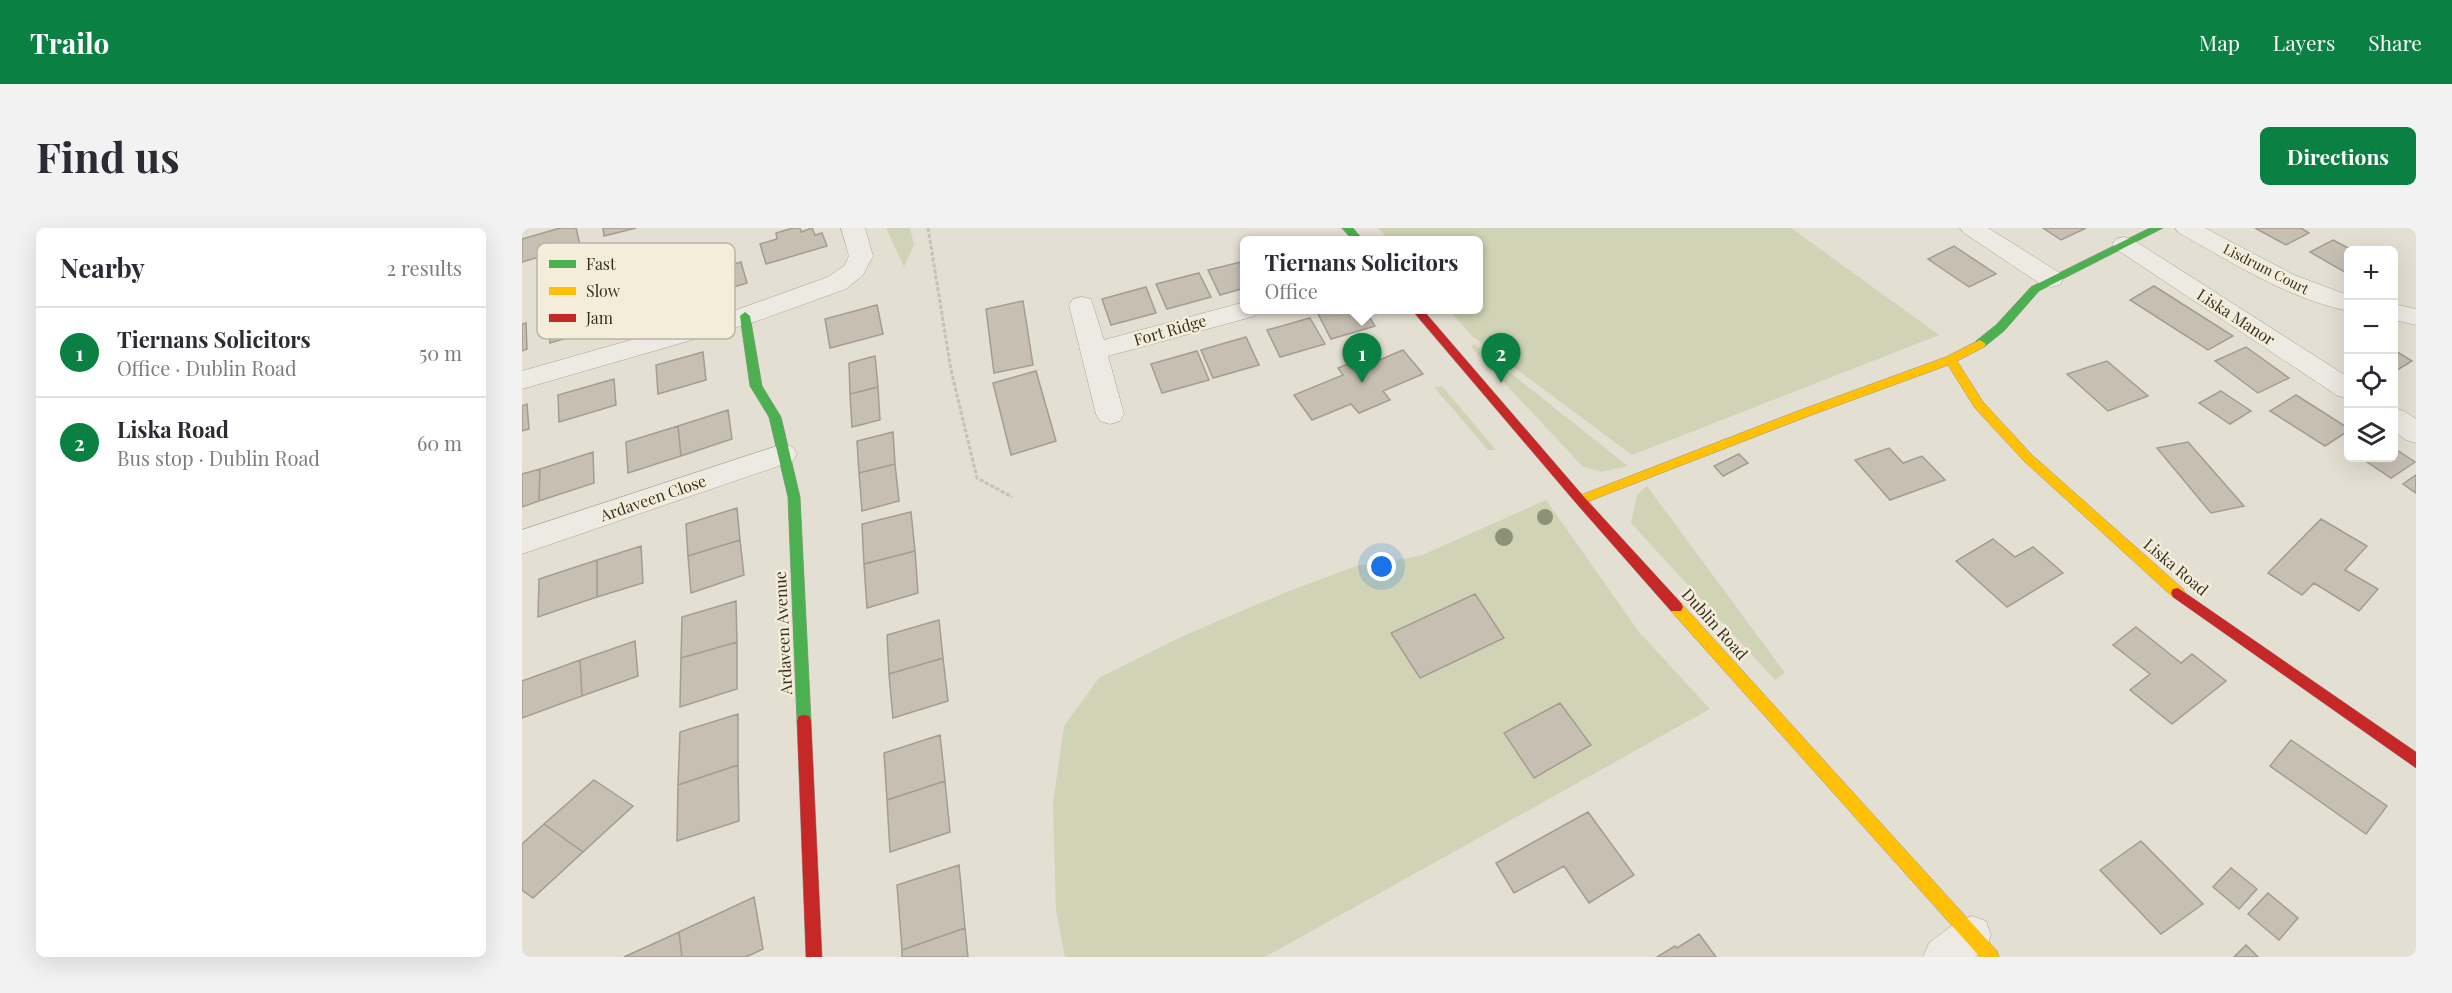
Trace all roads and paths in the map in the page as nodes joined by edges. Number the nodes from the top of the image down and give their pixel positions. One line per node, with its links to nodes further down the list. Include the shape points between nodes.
1 (853, 228): 13 (street, via 861,256 854,270 837,283)
2 (928, 228): 25 (path, via 951,370 977,478)
3 (1972, 228): 7 (street)
4 (2158, 228): 6 (street)
5 (2187, 228): 8 (street, Lisdrum Court, via 2298,286)
6 (2124, 244): 7 (street); 20 (street, Liska Manor)
7 (2051, 279): 18 (street, via 2035,289 1977,347)
8 (2344, 302)
9 (1082, 305): 17 (street)
10 (1240, 311): 17 (street, Fort Ridge)
11 (2398, 313): 14 (street)
12 (1421, 314): 26 (street, Dublin Road)
13 (745, 316): 15 (street); 24 (street, Ardaveen Avenue, via 756,386 775,417)
14 (2416, 317)
15 (735, 319)
16 (665, 339): 19 (street)
17 (1095, 351): 21 (street)
18 (1950, 360): 26 (street); 28 (street, Liska Road, via 1979,405 2028,458 2177,592)
19 (522, 380)
20 (2344, 386)
21 (1110, 414)
22 (2398, 421): 23 (street)
23 (2416, 433)
24 (783, 454): 27 (street, Ardaveen Close); 30 (street, Ardaveen Avenue, via 794,498)
25 (1012, 497)
26 (1580, 500): 29 (street, Dublin Road)
27 (522, 542)
28 (2416, 761)
29 (1968, 950)
30 (814, 957)

